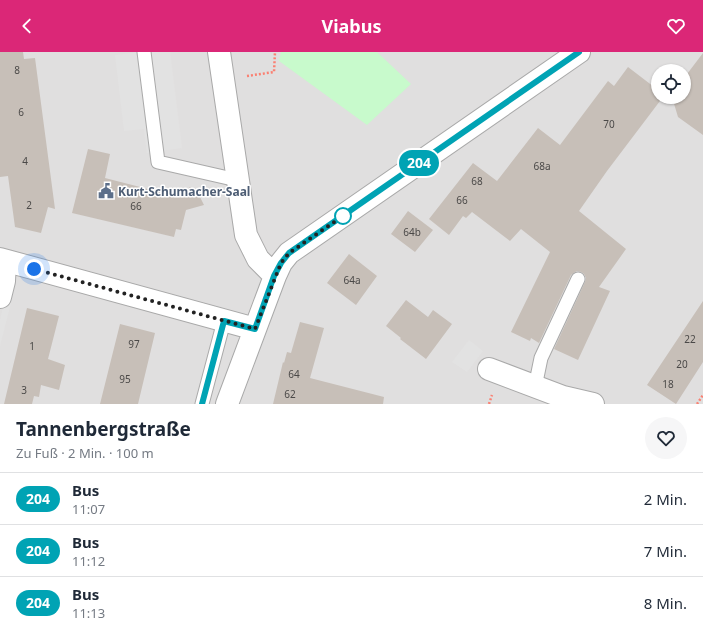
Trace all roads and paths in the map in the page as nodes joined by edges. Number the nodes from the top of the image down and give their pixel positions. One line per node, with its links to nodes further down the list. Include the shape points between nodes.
1 (144, 52): 6 (lane, via 158,162)
2 (218, 52): 5 (street)
3 (275, 52): 5 (path, via 274,72)
4 (579, 52): 8 (street, via 289,253)
5 (222, 79): 6 (street)
6 (237, 180): 8 (street, via 246,235 258,259)
7 (2, 260): 10 (street, via 4,281); 11 (street)
8 (274, 276): 12 (street)
9 (578, 279): 14 (lane, via 541,358)
10 (0, 297)
11 (224, 321): 12 (street); 16 (lane)
12 (255, 329): 17 (street)
13 (489, 369): 14 (street)
14 (535, 387): 18 (street)
15 (703, 395): 19 (path)
16 (202, 404)
17 (227, 404)
18 (593, 404)
19 (698, 404)

